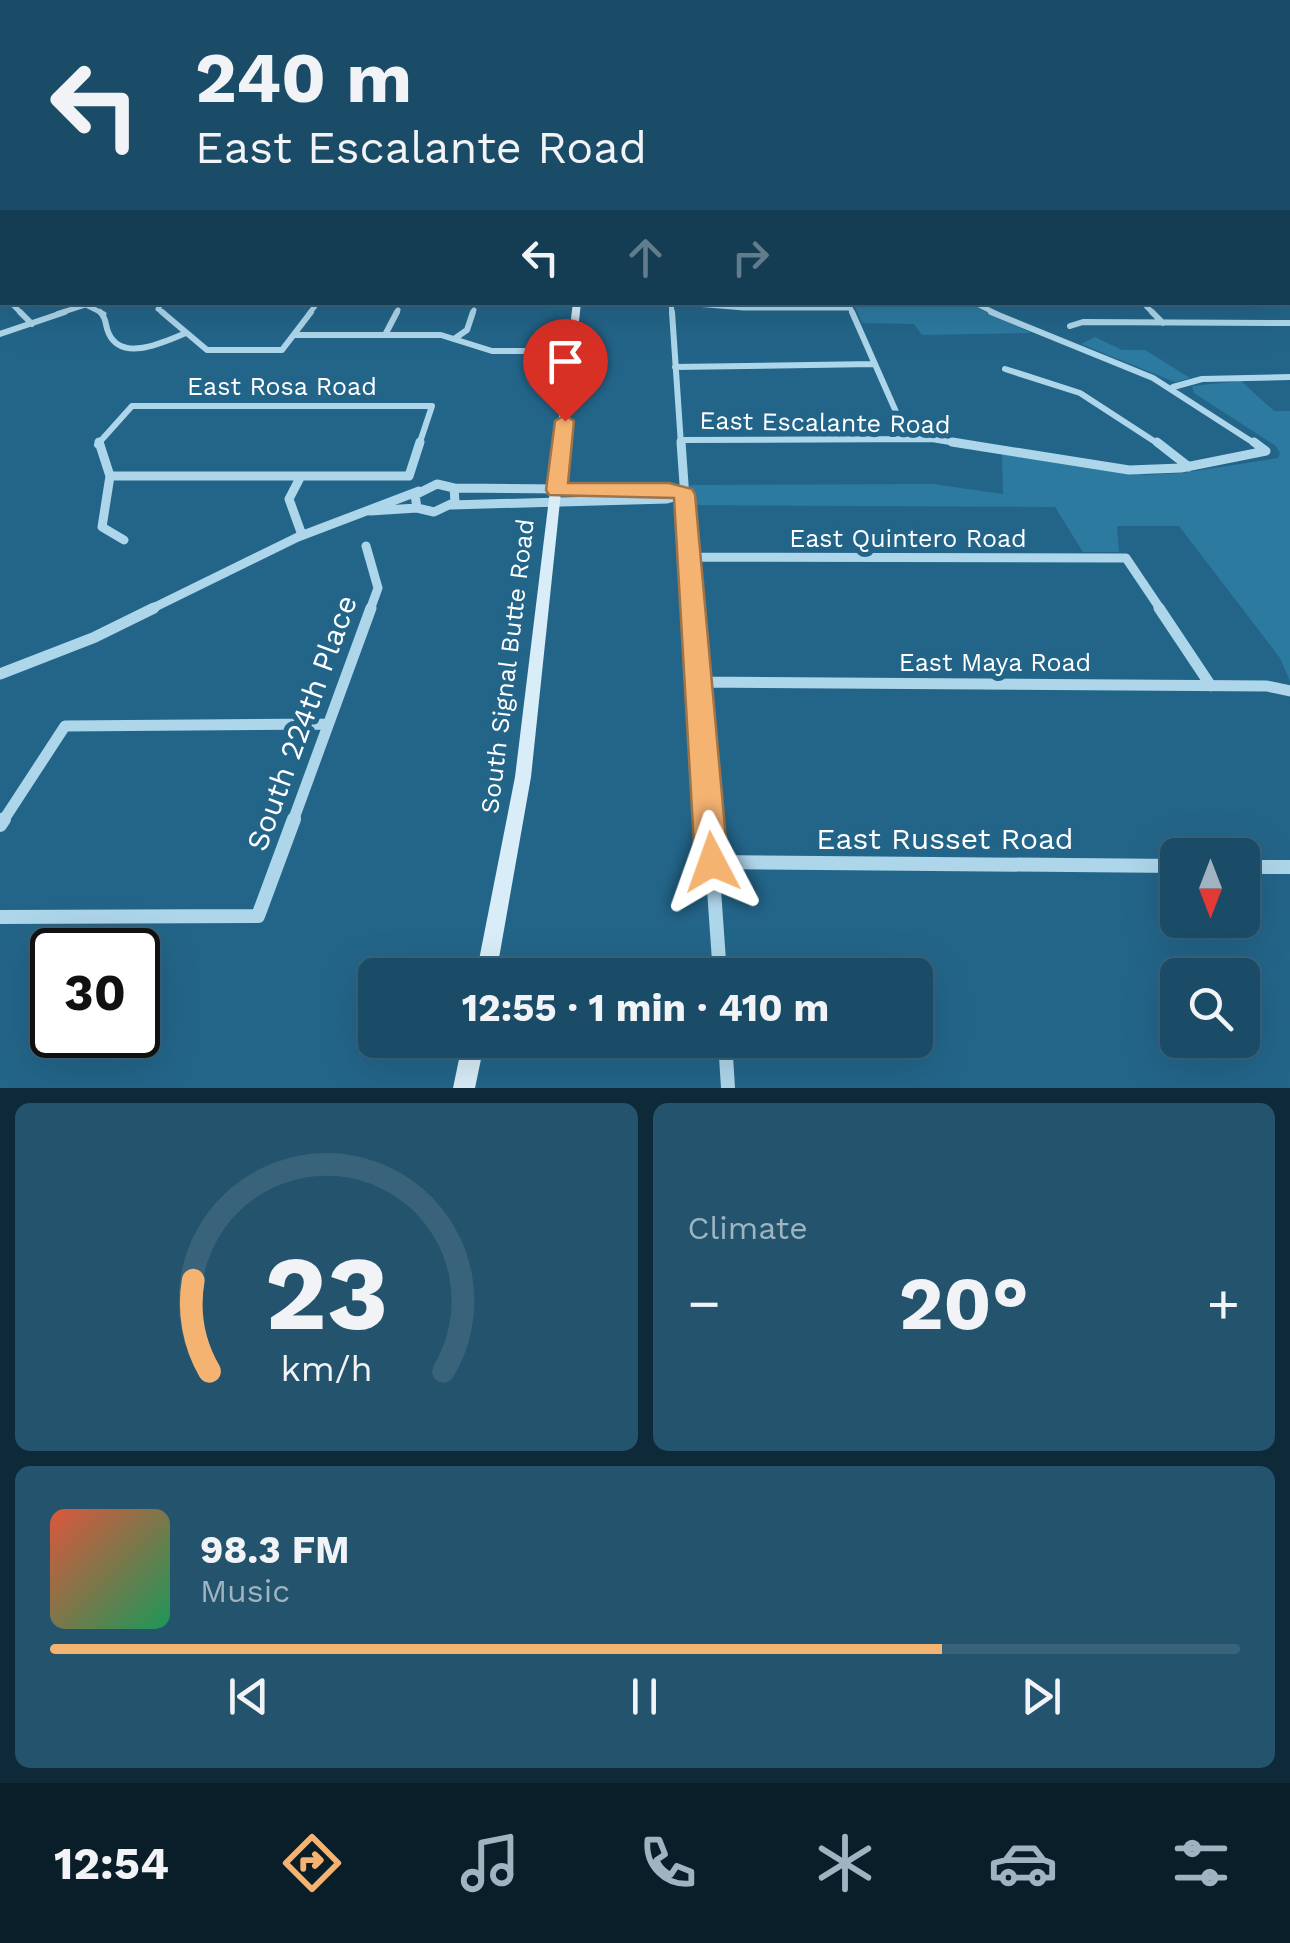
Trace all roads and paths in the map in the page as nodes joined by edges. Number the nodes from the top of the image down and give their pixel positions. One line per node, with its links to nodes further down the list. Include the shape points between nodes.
1 (8, 305): 13 (street)
2 (16, 305): 18 (street)
3 (87, 305): 18 (street)
4 (91, 305): 20 (street, via 123,346 144,347)
5 (158, 305): 20 (street)
6 (316, 305): 22 (street)
7 (577, 305): 25 (street, South Signal Butte Road)
8 (671, 305): 27 (street)
9 (708, 305): 10 (street)
10 (849, 305): 26 (street)
11 (978, 305): 30 (street)
12 (1145, 305): 16 (street)
13 (2, 307)
14 (398, 310): 23 (street)
15 (474, 310): 24 (street, via 468,330)
16 (1163, 322): 17 (street); 19 (street)
17 (1290, 323)
18 (32, 324): 21 (street)
19 (1070, 326)
20 (183, 331): 22 (street, via 208,351 282,350)
21 (0, 334)
22 (294, 335): 23 (street)
23 (385, 335): 24 (street)
24 (454, 338): 25 (street, via 492,351)
25 (573, 351): 39 (street, South Signal Butte Road)
26 (875, 364): 27 (street); 31 (street)
27 (675, 367): 32 (street)
28 (1004, 369): 33 (street, via 1031,373 1102,403)
29 (1290, 377): 30 (street, via 1202,379)
30 (1173, 387): 33 (street, East Escalante Road, via 1266,450)
31 (908, 439): 32 (street, East Escalante Road); 33 (street, East Escalante Road, via 1098,467)
32 (680, 440): 38 (street)
33 (1188, 466)
34 (110, 476): 35 (street); 35 (street, East Rosa Road, via 97,444 132,406 432,406 409,476); 44 (street, via 102,526)
35 (301, 476): 43 (street, via 289,500)
36 (454, 488): 37 (street, via 437,484); 39 (street); 40 (street)
37 (418, 492): 41 (street); 42 (street)
38 (685, 494): 39 (street); 46 (street)
39 (556, 495): 40 (street); 59 (street, South Signal Butte Road, via 523,778)
40 (452, 505): 41 (street, via 434,512)
41 (417, 508): 42 (street)
42 (370, 511): 43 (street)
43 (302, 536): 47 (street, via 94,637)
44 (124, 540)
45 (366, 546): 51 (street, South 224th Place, via 378,588)
46 (688, 557): 48 (street); 49 (street, East Quintero Road, via 1126,558)
47 (0, 674)
48 (699, 682): 49 (street, East Maya Road); 54 (street)
49 (1211, 686): 50 (street, East Maya Road)
50 (1290, 692)
51 (328, 724): 52 (street); 58 (street, South 224th Place, via 258,916)
52 (64, 726): 53 (street)
53 (0, 825)
54 (712, 862): 55 (street, East Russet Road); 60 (street)
55 (1160, 866)
56 (1260, 867): 57 (street)
57 (1290, 867)
58 (0, 917)
59 (489, 958)
60 (719, 958)
61 (470, 1058): 63 (street)
62 (726, 1058): 64 (street)
63 (464, 1088)
64 (728, 1088)

